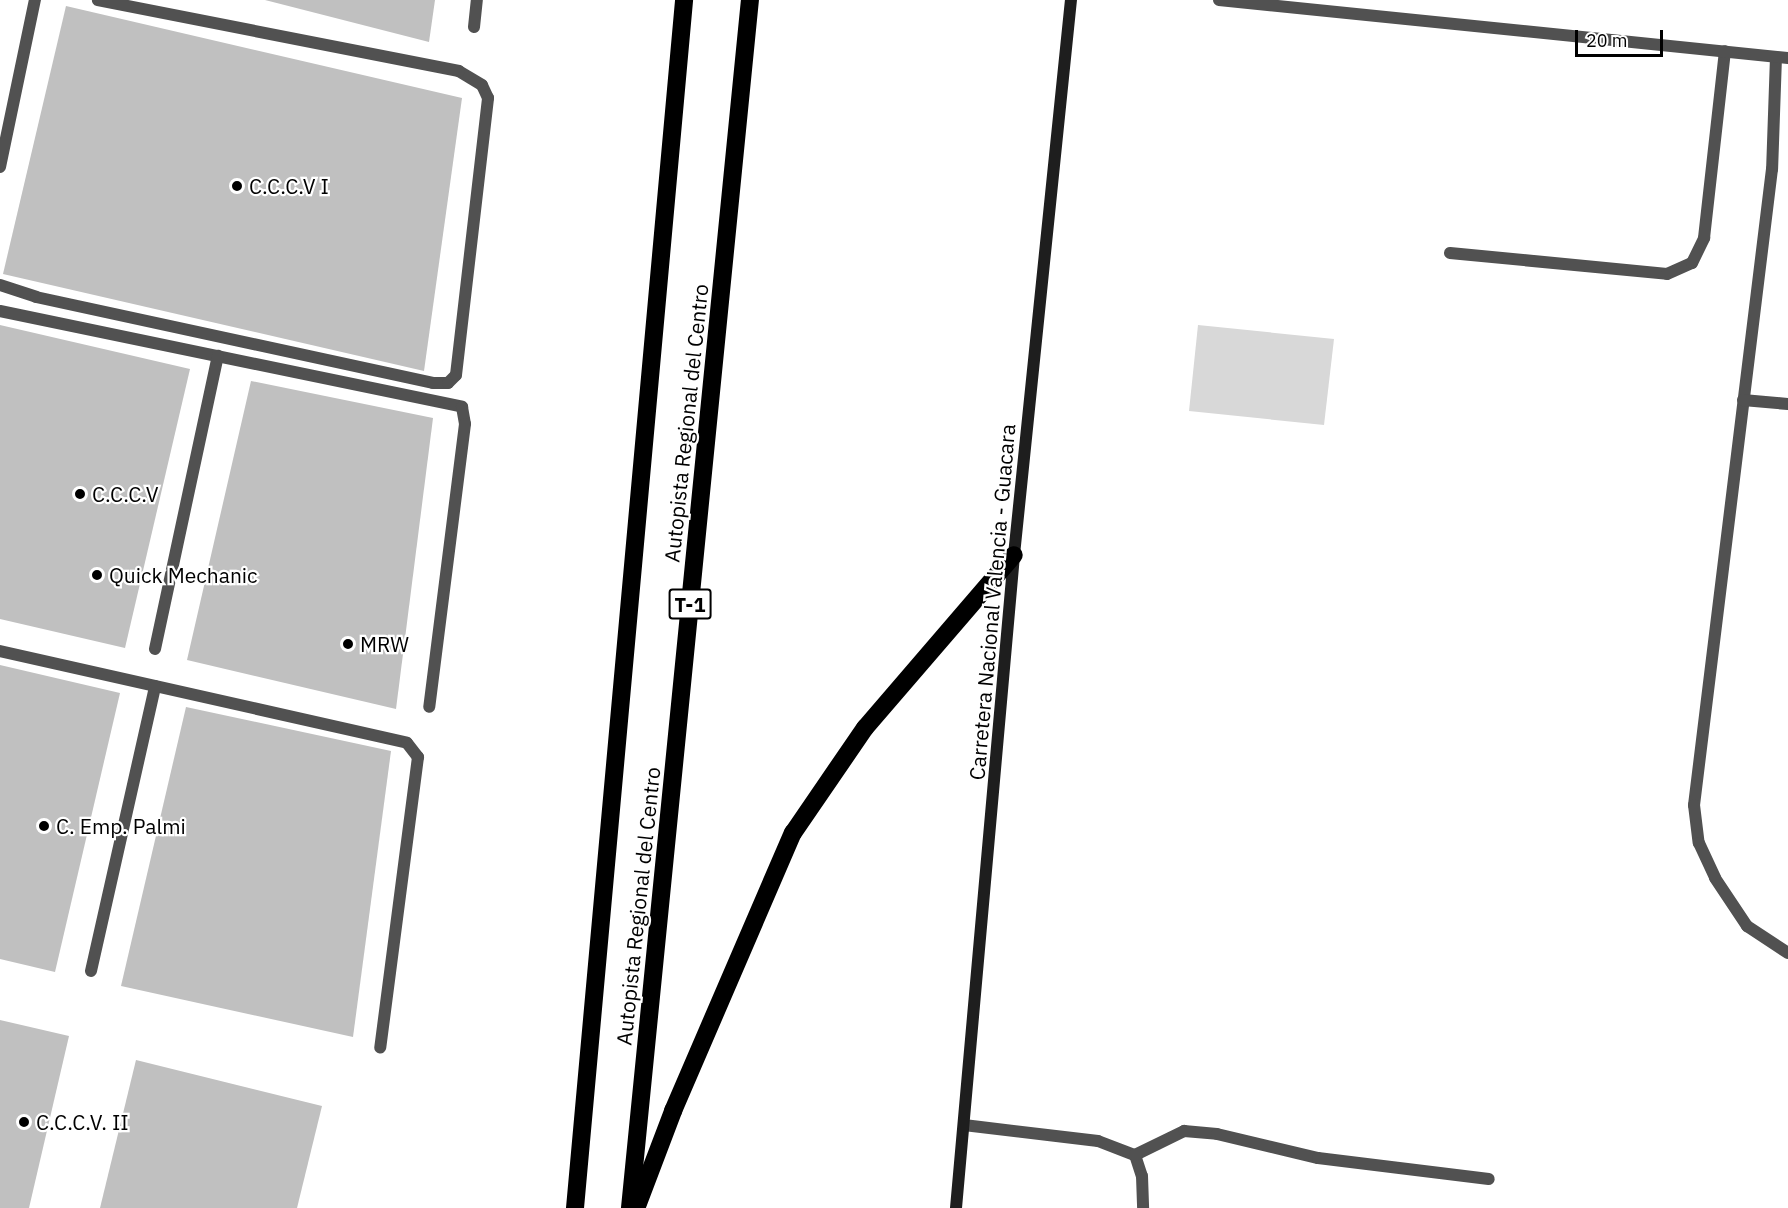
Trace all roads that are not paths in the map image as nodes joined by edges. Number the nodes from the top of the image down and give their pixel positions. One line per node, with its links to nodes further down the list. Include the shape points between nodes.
1 (35, 0): 12 (street)
2 (98, 0): 14 (street, via 459,71 482,85 488,98 456,375 448,383 433,383 36,297)
3 (477, 0): 9 (street)
4 (684, 0): 30 (highway, Autopista Regional del Centro)
5 (750, 0): 31 (highway, Autopista Regional del Centro / T-1)
6 (1071, 0): 19 (main road, Carretera Nacional Valencia - Guacara)
7 (1219, 0): 8 (street)
8 (1253, 2): 10 (street)
9 (474, 27)
10 (1725, 51): 11 (street); 13 (street, via 1704,238 1692,263 1667,274)
11 (1782, 57): 17 (street)
12 (0, 167)
13 (1450, 254)
14 (0, 285)
15 (0, 311): 16 (street)
16 (218, 356): 20 (street); 23 (street, via 462,407 465,424)
17 (1743, 400): 18 (street); 24 (street, via 1694,805 1699,843 1715,878 1747,926)
18 (1788, 404)
19 (1014, 555): 27 (main road, Carretera Nacional Valencia - Guacara); 32 (highway, via 865,728 793,833)
20 (155, 649)
21 (0, 651): 22 (street)
22 (155, 686): 25 (street); 26 (street, via 407,743 418,757)
23 (429, 707)
24 (1788, 953)
25 (91, 971)
26 (380, 1048)
27 (964, 1125): 28 (street, via 1098,1141); 33 (main road, Carretera Nacional Valencia - Guacara)
28 (1135, 1155): 29 (street, via 1184,1131 1318,1158); 34 (street, via 1142,1176)
29 (1489, 1179)
30 (575, 1208)
31 (630, 1208)
32 (636, 1208)
33 (956, 1208)
34 (1143, 1208)

